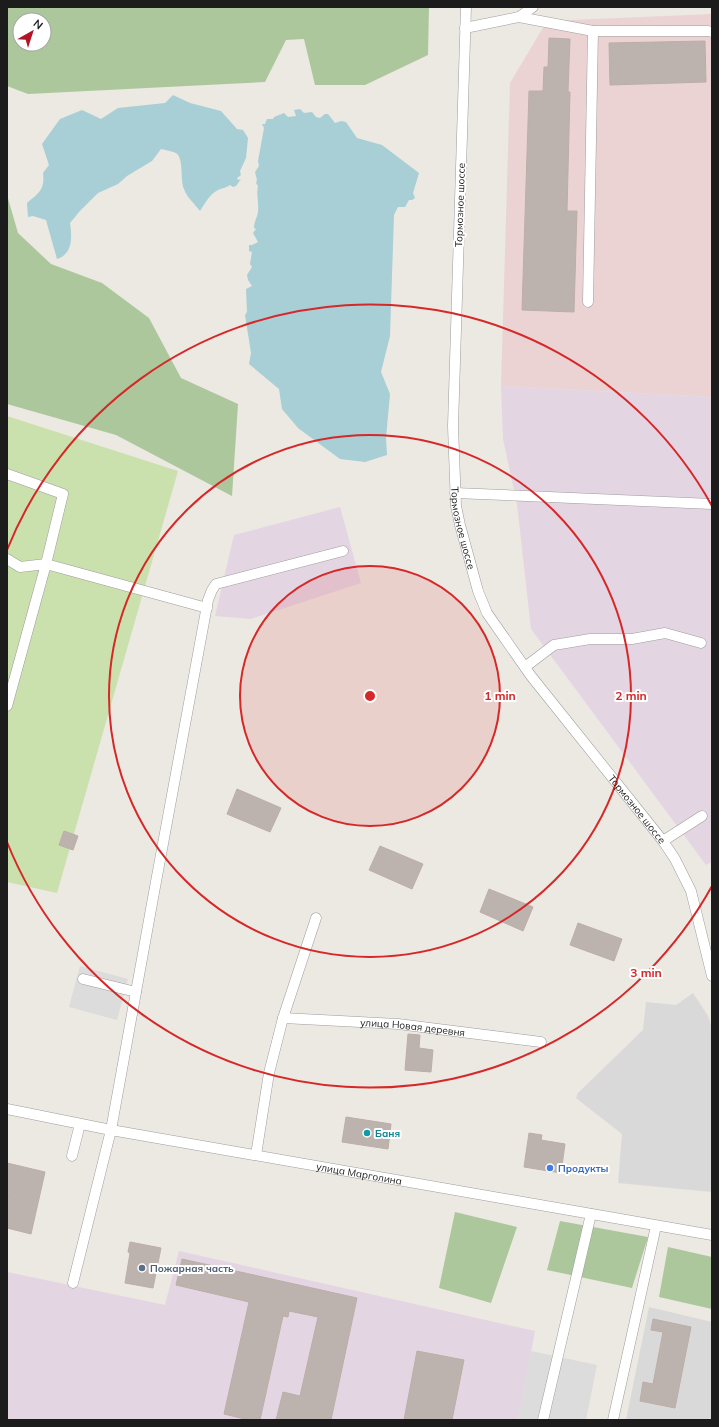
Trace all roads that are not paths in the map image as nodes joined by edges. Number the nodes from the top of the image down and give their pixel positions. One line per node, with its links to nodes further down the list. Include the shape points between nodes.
1 (466, 7): 4 (street, Тормозное шоссе)
2 (533, 7): 3 (street)
3 (519, 17): 4 (street); 5 (street)
4 (465, 28): 9 (street, Тормозное шоссе, via 453,426)
5 (593, 31): 6 (street); 7 (street)
6 (712, 32)
7 (588, 302)
8 (7, 474): 13 (street, via 63,494)
9 (455, 493): 10 (street); 16 (street, Тормозное шоссе, via 460,525 478,591 487,613)
10 (712, 504)
11 (344, 551): 14 (street, via 216,584)
12 (7, 559): 13 (street, via 20,567)
13 (46, 564): 14 (street); 17 (street)
14 (207, 608): 23 (street)
15 (701, 643): 16 (street, via 665,633 632,639 590,639 554,645)
16 (525, 667): 19 (street, Тормозное шоссе)
17 (7, 706)
18 (702, 816): 19 (street)
19 (663, 841): 21 (street, Тормозное шоссе, via 691,891)
20 (316, 918): 24 (street)
21 (712, 976)
22 (83, 979): 23 (street)
23 (136, 992): 28 (street)
24 (283, 1018): 25 (street, улица Новая деревня, via 398,1024); 29 (street, via 269,1073)
25 (541, 1042)
26 (7, 1109): 27 (street, улица Марголина)
27 (80, 1124): 28 (street, улица Марголина); 30 (street)
28 (112, 1130): 29 (street, улица Марголина); 34 (street)
29 (256, 1155): 31 (street, улица Марголина)
30 (72, 1156)
31 (591, 1214): 32 (street, улица Марголина); 35 (street)
32 (656, 1226): 33 (street, улица Марголина); 36 (street)
33 (712, 1235)
34 (73, 1283)
35 (543, 1420)
36 (613, 1420)

